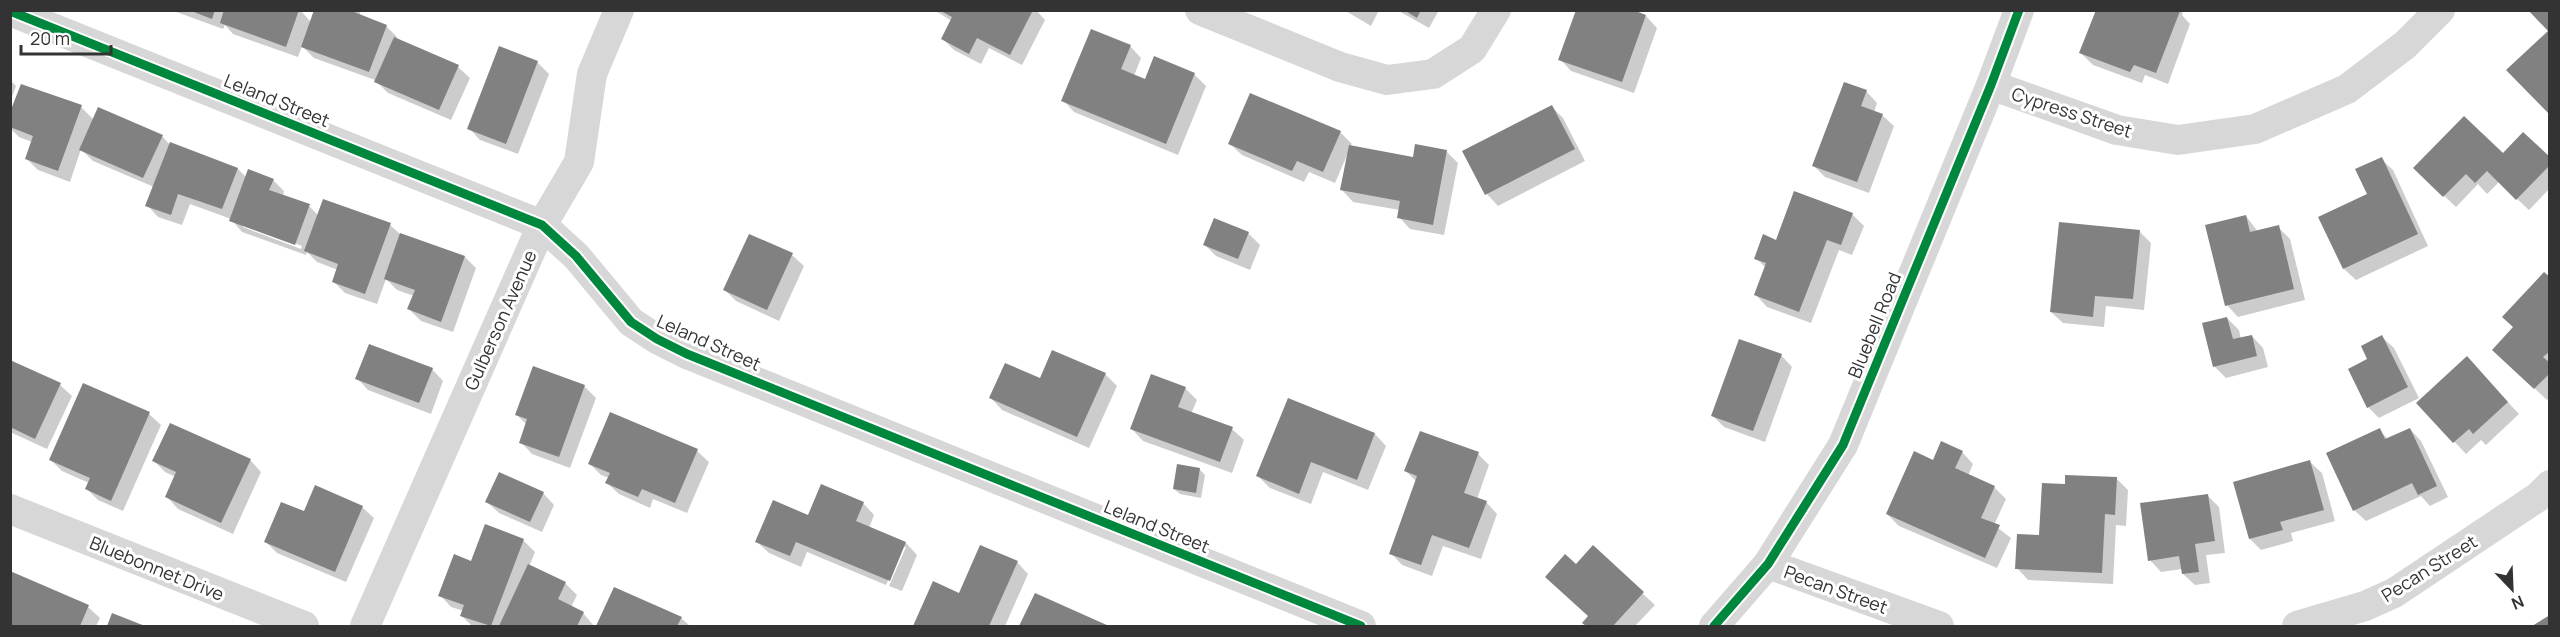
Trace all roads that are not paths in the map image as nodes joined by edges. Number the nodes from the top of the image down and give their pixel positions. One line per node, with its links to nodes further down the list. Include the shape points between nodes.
1 (619, 10): 8 (street, Gulberson Avenue, via 592,74 579,162)
2 (1200, 10): 3 (street, via 1340,67 1387,80 1433,74 1472,49)
3 (1496, 10)
4 (2019, 10): 7 (street, Bluebell Road)
5 (2440, 10): 7 (street, Cypress Street, via 2405,45 2347,89 2255,129 2178,140 2117,130)
6 (10, 11): 8 (street, Leland Street)
7 (1991, 85): 11 (street, Bluebell Road, via 1843,445)
8 (542, 225): 13 (street, Gulberson Avenue); 14 (street, Leland Street, via 576,256 631,322 687,354)
9 (2550, 485): 17 (street, Pecan Street, via 2538,497 2394,593)
10 (10, 509): 12 (street, Bluebonnet Drive)
11 (1768, 564): 15 (street, Bluebell Road); 16 (street, Pecan Street)
12 (304, 627)
13 (365, 627)
14 (1361, 627)
15 (1714, 627)
16 (1938, 627)
17 (2296, 627)

